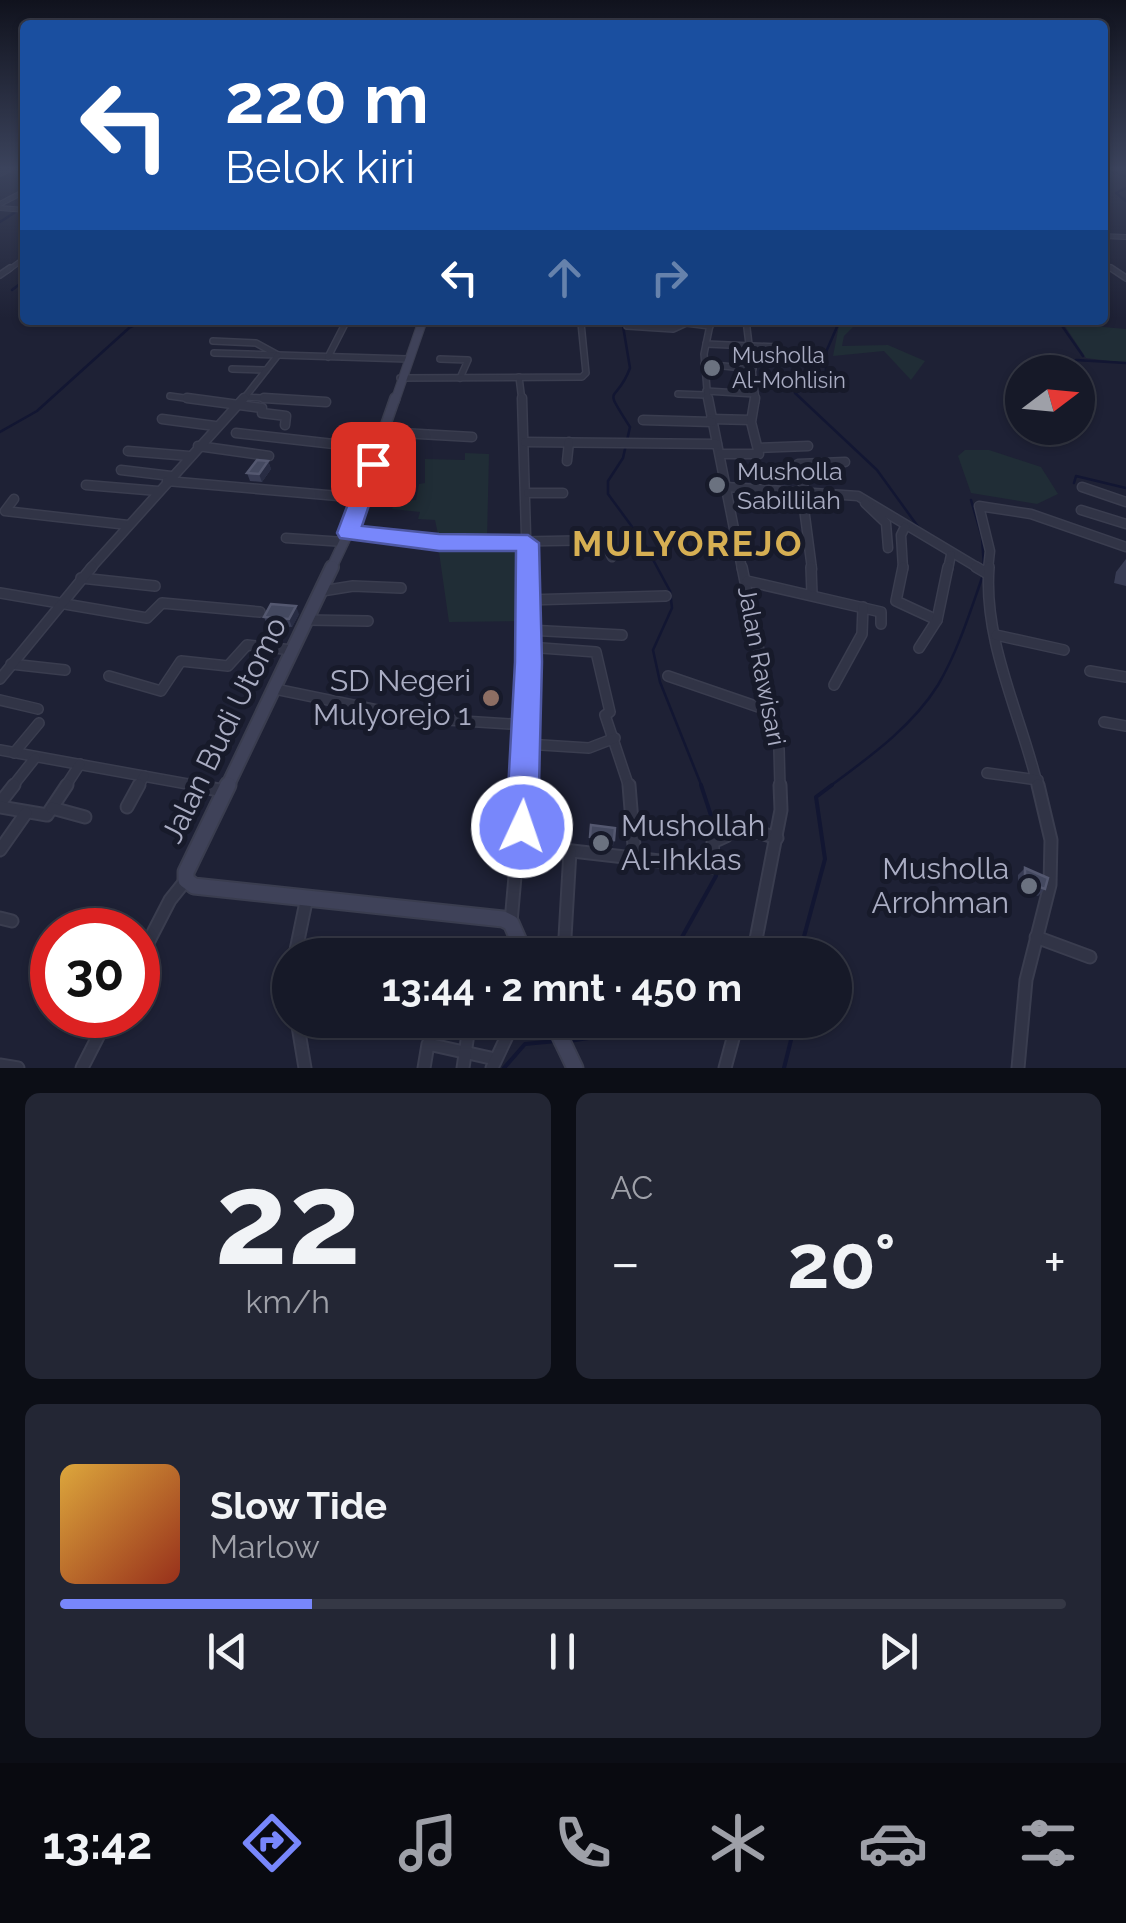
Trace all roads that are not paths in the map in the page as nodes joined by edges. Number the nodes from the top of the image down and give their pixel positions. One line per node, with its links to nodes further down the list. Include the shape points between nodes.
1 (344, 325): 14 (street)
2 (421, 325): 15 (street, Jalan Budi Utomo)
3 (581, 325): 21 (street, via 585,376)
4 (682, 325): 7 (street)
5 (711, 325): 9 (street, Jalan Rawisari)
6 (746, 325): 10 (street)
7 (626, 326)
8 (212, 341): 13 (street, via 256,343)
9 (706, 344): 10 (street); 17 (street, Jalan Rawisari)
10 (748, 346): 11 (street); 18 (street)
11 (778, 347)
12 (214, 353): 13 (street)
13 (278, 354): 14 (street); 20 (street)
14 (328, 357): 15 (street)
15 (406, 360): 22 (street, Jalan Budi Utomo)
16 (440, 360): 23 (street, via 468,360)
17 (704, 364): 18 (street); 24 (street, Jalan Rawisari)
18 (753, 368): 26 (street)
19 (232, 369): 20 (street)
20 (266, 370): 28 (street)
21 (519, 377): 23 (street); 40 (street)
22 (400, 378): 23 (street); 37 (street, Jalan Budi Utomo)
23 (460, 378)
24 (706, 393): 25 (street); 26 (street); 34 (street, Jalan Rawisari)
25 (678, 394)
26 (756, 394): 33 (street)
27 (170, 396): 30 (street)
28 (245, 397): 29 (street); 30 (street)
29 (326, 402)
30 (235, 406): 35 (street, via 286,416); 36 (street)
31 (162, 418): 36 (street)
32 (643, 420): 34 (street)
33 (752, 420): 34 (street); 47 (street)
34 (712, 421): 45 (street, Jalan Rawisari)
35 (286, 425)
36 (216, 426): 42 (street)
37 (384, 432): 39 (street); 44 (street, Jalan Budi Utomo)
38 (236, 433): 44 (street)
39 (472, 437)
40 (524, 442): 41 (street); 58 (street)
41 (568, 442): 45 (street); 50 (street)
42 (198, 446): 48 (street); 49 (street)
43 (808, 446): 47 (street)
44 (378, 448): 62 (street, Jalan Budi Utomo)
45 (718, 449): 47 (street); 55 (street, Jalan Rawisari)
46 (128, 451): 48 (street)
47 (758, 451)
48 (189, 456): 53 (street)
49 (269, 456)
50 (567, 461)
51 (844, 462): 60 (street, via 798,464)
52 (120, 470): 53 (street)
53 (169, 478): 57 (street); 62 (street)
54 (86, 485): 57 (street)
55 (726, 487): 60 (street); 80 (street, Jalan Rawisari)
56 (1082, 487): 64 (street)
57 (158, 490): 69 (street)
58 (528, 493): 59 (street); 73 (street)
59 (563, 493)
60 (804, 493): 61 (street); 85 (street)
61 (858, 496): 70 (street); 75 (street, via 886,524)
62 (361, 498): 72 (street, Jalan Budi Utomo)
63 (14, 499): 67 (street, via 4,511)
64 (1126, 502)
65 (28, 504): 67 (street)
66 (1081, 510): 68 (street)
67 (18, 514): 69 (street)
68 (1126, 524)
69 (128, 526): 79 (street)
70 (905, 527): 76 (street); 92 (street, via 896,601)
71 (286, 538): 72 (street)
72 (346, 538): 73 (street); 83 (street, Jalan Budi Utomo)
73 (528, 543): 77 (street, via 604,540); 87 (street)
74 (1126, 547): 78 (street, via 1036,514 980,504 990,551)
75 (888, 548)
76 (951, 555): 78 (street); 92 (street)
77 (612, 557)
78 (984, 572): 97 (street)
79 (81, 578): 81 (street); 88 (street)
80 (746, 582): 85 (street); 113 (street, Jalan Rawisari)
81 (154, 586)
82 (401, 588): 83 (street)
83 (322, 591): 91 (street, Jalan Budi Utomo)
84 (0, 593): 88 (street)
85 (812, 594): 89 (street)
86 (666, 596): 87 (street)
87 (527, 600): 95 (street)
88 (60, 602): 90 (street, via 147,618 162,604); 102 (street)
89 (863, 607): 94 (street, via 881,612); 109 (street, via 862,634)
90 (260, 612)
91 (308, 620): 93 (street); 100 (street, Jalan Budi Utomo)
92 (937, 620): 99 (street)
93 (368, 621)
94 (881, 624)
95 (528, 630): 96 (street); 98 (street)
96 (622, 635)
97 (996, 635): 101 (street); 126 (street, via 1000,667)
98 (528, 647): 116 (street); 118 (street, via 596,652)
99 (920, 648)
100 (292, 650): 105 (street, via 245,646 225,666 181,661 161,692); 110 (street, Jalan Budi Utomo)
101 (1064, 650)
102 (12, 664): 103 (street); 108 (street)
103 (65, 670)
104 (1090, 671): 107 (street)
105 (109, 676)
106 (668, 676): 113 (street)
107 (1126, 677)
108 (0, 679)
109 (834, 686)
110 (275, 689): 116 (street, via 416,718); 127 (street, Jalan Budi Utomo)
111 (0, 700): 112 (street)
112 (38, 708)
113 (774, 712): 133 (street, Jalan Rawisari, via 782,786)
114 (1104, 722): 117 (street)
115 (39, 723): 121 (street)
116 (526, 726): 119 (street)
117 (1126, 726)
118 (615, 738): 119 (street, via 589,748); 137 (street, via 636,810)
119 (526, 744): 134 (street)
120 (0, 750): 121 (street)
121 (14, 753): 122 (street)
122 (35, 758): 123 (street); 128 (street)
123 (80, 764): 125 (street); 130 (street)
124 (987, 772): 126 (street)
125 (144, 776): 127 (street); 129 (street)
126 (1038, 780): 143 (street, via 1052,865)
127 (225, 791): 138 (street, Jalan Budi Utomo)
128 (0, 805): 131 (street)
129 (127, 807)
130 (52, 808): 131 (street, via 45,816); 132 (street)
131 (26, 812): 135 (street)
132 (85, 817)
133 (777, 838): 137 (street, via 735,825 720,839 712,867); 146 (street, Jalan Rawisari)
134 (520, 845): 136 (street); 141 (street)
135 (0, 850)
136 (570, 851): 137 (street); 142 (street)
137 (635, 858)
138 (186, 880): 139 (street, Jalan Budi Utomo); 140 (street)
139 (307, 896): 141 (street, Jalan Budi Utomo); 144 (street)
140 (160, 919)
141 (511, 923): 145 (street)
142 (565, 937)
143 (1036, 937): 147 (street); 164 (street)
144 (298, 938)
145 (518, 938)
146 (756, 938)
147 (1090, 957)
148 (98, 1038): 159 (street)
149 (300, 1038): 160 (street)
150 (468, 1038): 154 (street)
151 (506, 1038): 156 (street)
152 (561, 1038): 155 (street)
153 (733, 1038): 163 (street)
154 (466, 1052): 156 (street); 161 (street, via 428,1044); 162 (street)
155 (573, 1063)
156 (493, 1064)
157 (0, 1065): 158 (street)
158 (18, 1068)
159 (82, 1068)
160 (305, 1068)
161 (424, 1068)
162 (462, 1068)
163 (725, 1068)
164 (1018, 1068)

